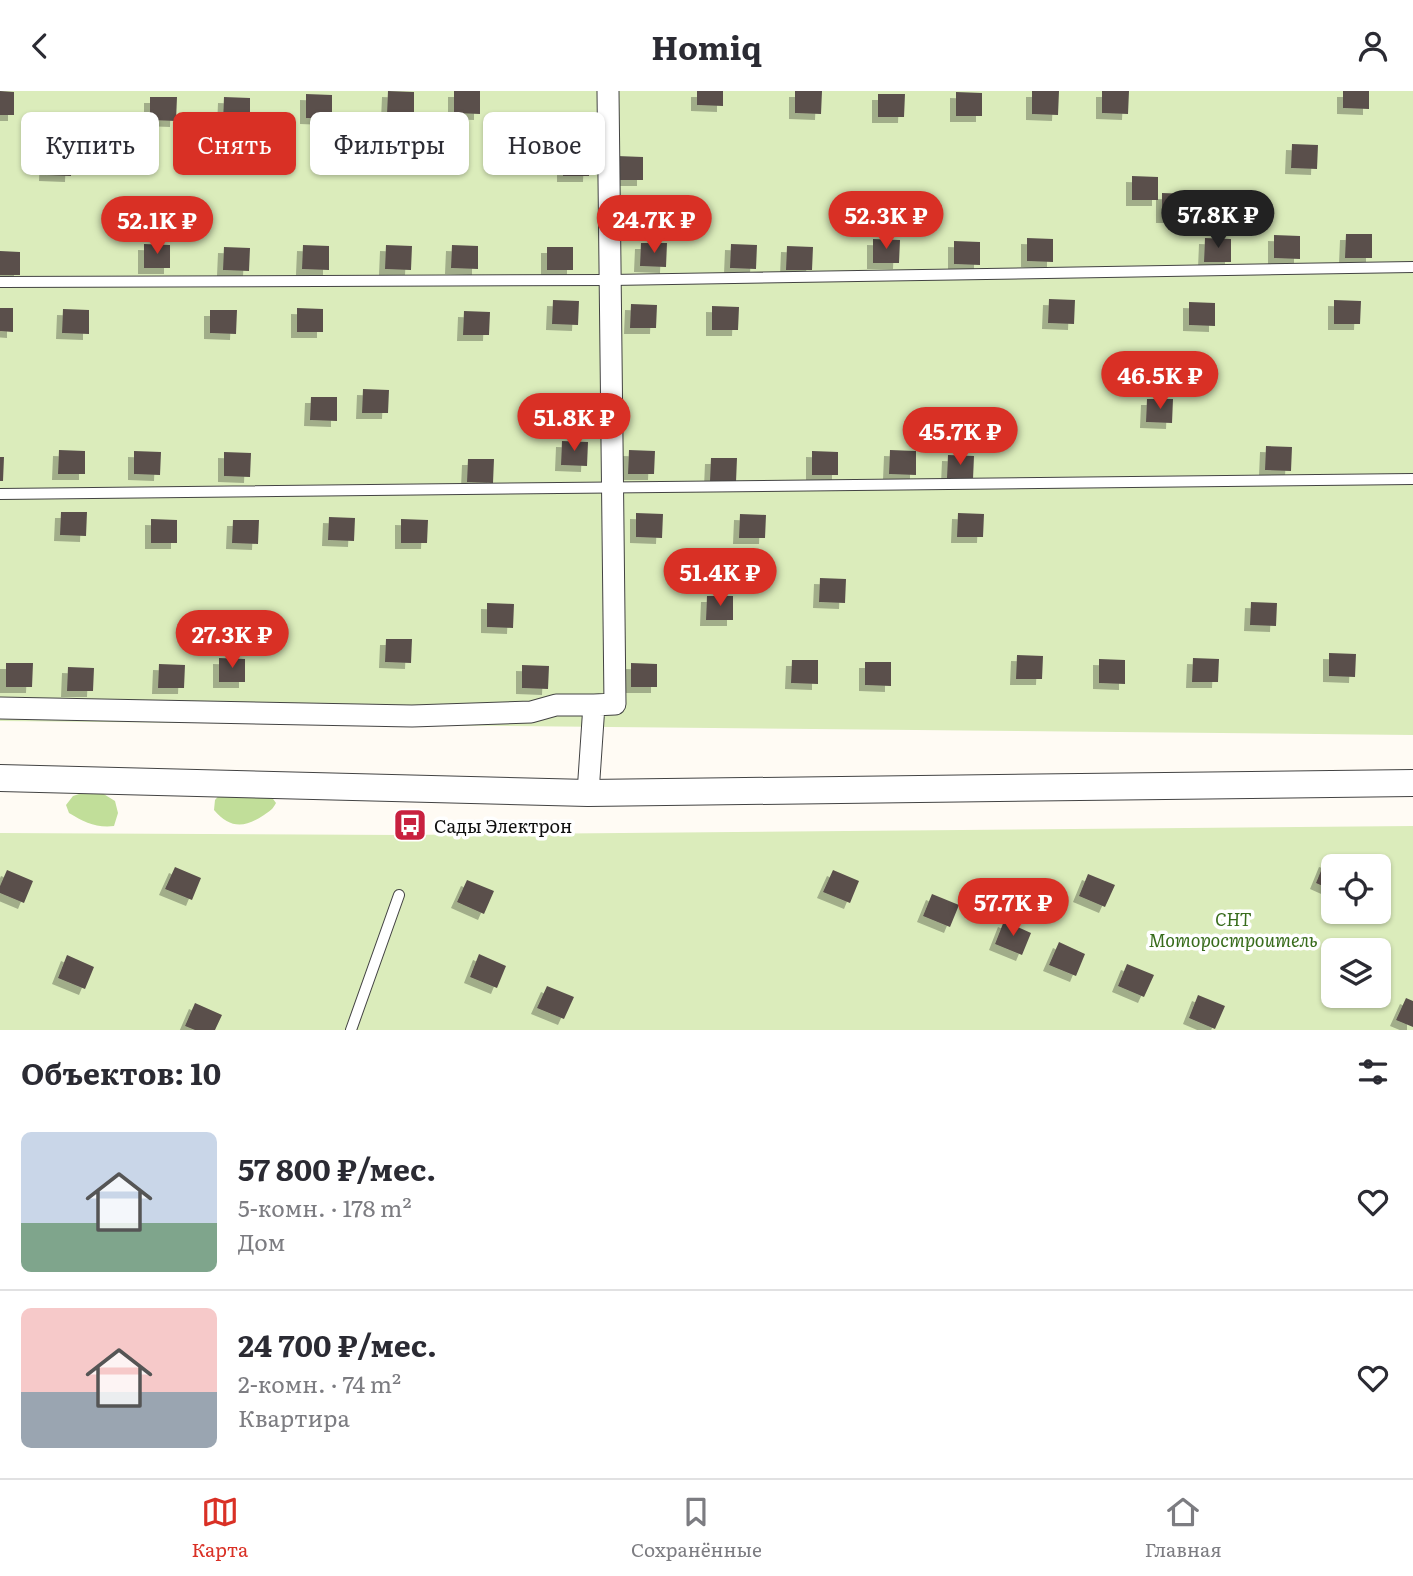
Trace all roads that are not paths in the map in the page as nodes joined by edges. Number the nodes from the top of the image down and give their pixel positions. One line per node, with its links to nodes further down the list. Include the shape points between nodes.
1 (608, 91): 3 (street)
2 (1413, 267): 3 (lane)
3 (611, 280): 4 (lane); 6 (street)
4 (0, 282)
5 (1413, 478): 6 (lane)
6 (613, 486): 7 (lane); 8 (street, via 615,704)
7 (0, 494)
8 (594, 705): 9 (street, via 412,716); 12 (street)
9 (0, 708)
10 (0, 778): 12 (street)
11 (1413, 783): 12 (street)
12 (588, 793)
13 (399, 895): 14 (lane)
14 (351, 1030)

